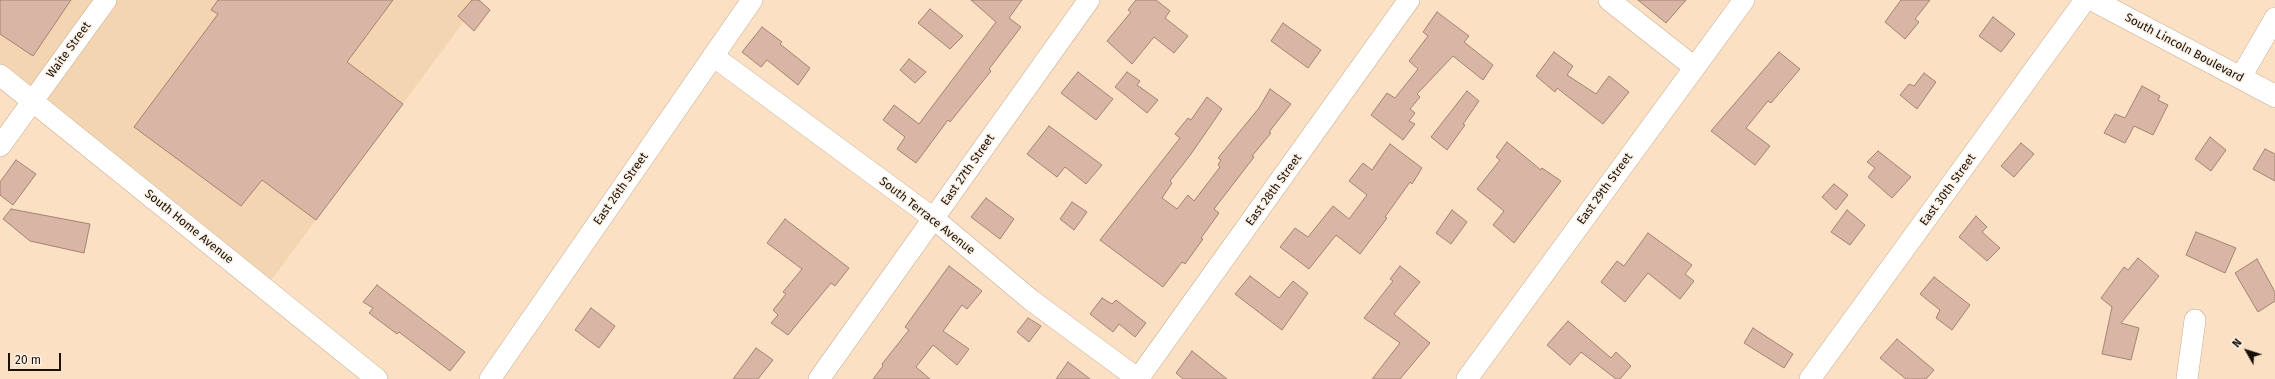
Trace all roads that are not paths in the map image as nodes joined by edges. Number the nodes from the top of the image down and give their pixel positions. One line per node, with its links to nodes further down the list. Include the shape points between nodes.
1 (106, 0): 15 (street, Waite Street)
2 (752, 0): 10 (street, East 26th Street)
3 (1089, 0): 17 (street, East 27th Street)
4 (1409, 0): 22 (street, East 28th Street)
5 (1609, 0): 11 (street)
6 (1744, 0): 11 (street, East 29th Street)
7 (2085, 0): 24 (street, East 30th Street)
8 (2093, 0): 13 (street, South Lincoln Boulevard)
9 (2275, 18): 13 (street)
10 (713, 56): 17 (street, South Terrace Avenue); 20 (street, East 26th Street)
11 (1694, 67): 23 (street, East 29th Street)
12 (0, 75): 15 (street, South Home Avenue)
13 (2241, 77): 14 (street, South Lincoln Boulevard)
14 (2275, 96)
15 (32, 100): 16 (street, Waite Street); 19 (street, South Home Avenue)
16 (0, 146)
17 (933, 218): 21 (street, East 27th Street); 22 (street, South Terrace Avenue, via 1031,300)
18 (2195, 320): 25 (street)
19 (377, 379)
20 (490, 379)
21 (819, 379)
22 (1138, 379)
23 (1467, 379)
24 (1810, 379)
25 (2187, 379)

